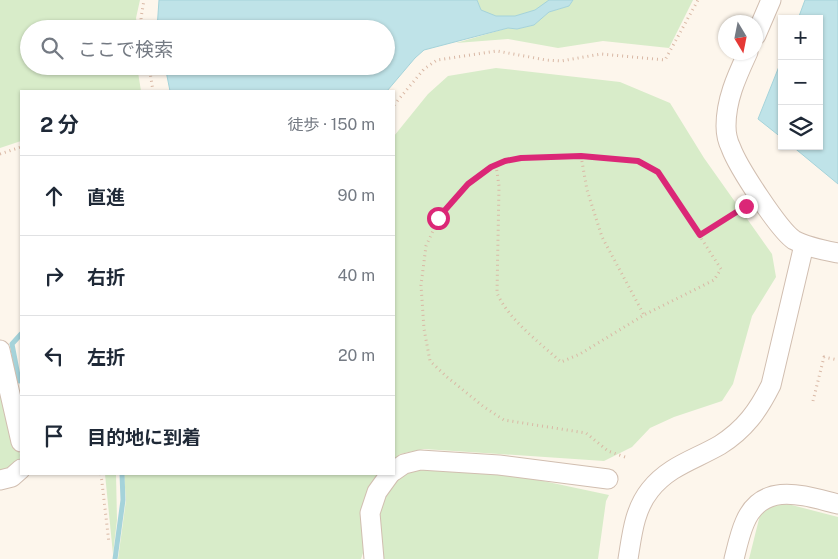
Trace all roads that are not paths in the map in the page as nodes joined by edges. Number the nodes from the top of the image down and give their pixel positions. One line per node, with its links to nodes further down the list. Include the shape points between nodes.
1 (771, 0): 2 (street)
2 (763, 19)
3 (744, 60): 4 (street, via 728,106 726,128 731,149 782,229)
4 (804, 245): 5 (street); 15 (street, via 771,385 761,405 738,432 677,466 649,491 634,524)
5 (838, 253)
6 (0, 352): 7 (street)
7 (20, 438)
8 (395, 470): 11 (street, via 420,460 499,464)
9 (20, 471): 12 (street)
10 (389, 475): 14 (street, via 377,492 370,513)
11 (608, 478)
12 (0, 480)
13 (838, 504): 16 (street, via 784,494 762,500 745,521)
14 (374, 559)
15 (628, 559)
16 (734, 559)

